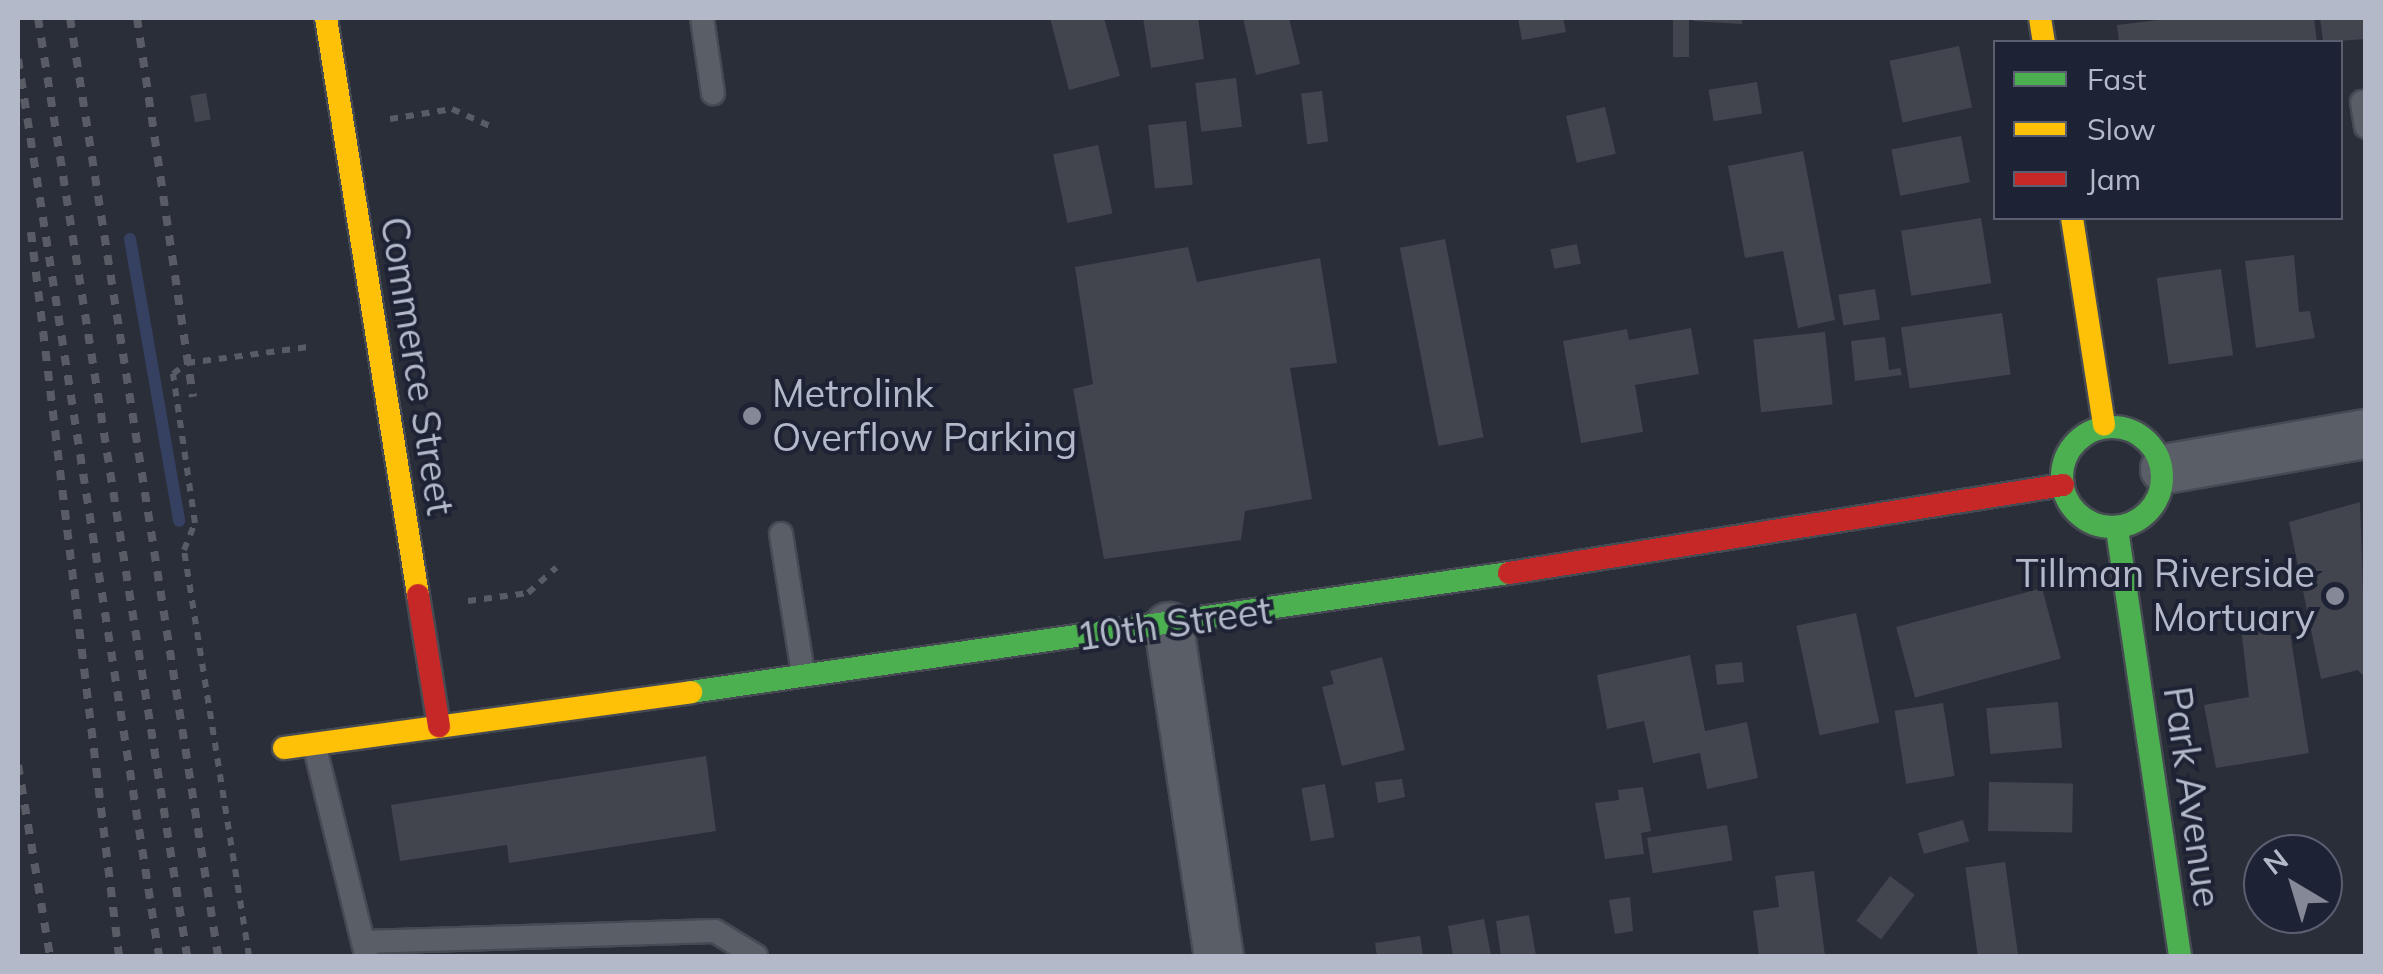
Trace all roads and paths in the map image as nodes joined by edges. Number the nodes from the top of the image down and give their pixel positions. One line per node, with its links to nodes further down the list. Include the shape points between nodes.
1 (326, 18): 20 (street, Commerce Street)
2 (702, 18): 3 (lane)
3 (713, 93)
4 (2362, 102): 7 (lane)
5 (390, 119): 6 (path, via 452,109)
6 (492, 127)
7 (2366, 128)
8 (2072, 220): 10 (street)
9 (308, 347): 24 (path, via 187,363 173,374 194,523 184,550)
10 (2104, 425): 12 (street, via 2146,440); 13 (street, via 2072,446)
11 (2366, 434): 12 (street)
12 (2166, 469): 14 (street, via 2156,503)
13 (2063, 485): 14 (street, via 2083,518); 18 (street, 10th Street)
14 (2117, 530): 27 (street, Park Avenue)
15 (780, 534): 19 (lane)
16 (556, 568): 17 (path, via 528,594)
17 (462, 602)
18 (1169, 627): 19 (street, 10th Street); 26 (street)
19 (804, 673): 20 (street, 10th Street)
20 (439, 726): 21 (street, 10th Street)
21 (314, 744): 22 (street, 10th Street); 23 (lane)
22 (284, 748)
23 (365, 949): 25 (lane, via 715,931)
24 (249, 956)
25 (756, 956)
26 (1219, 956)
27 (2180, 956)

